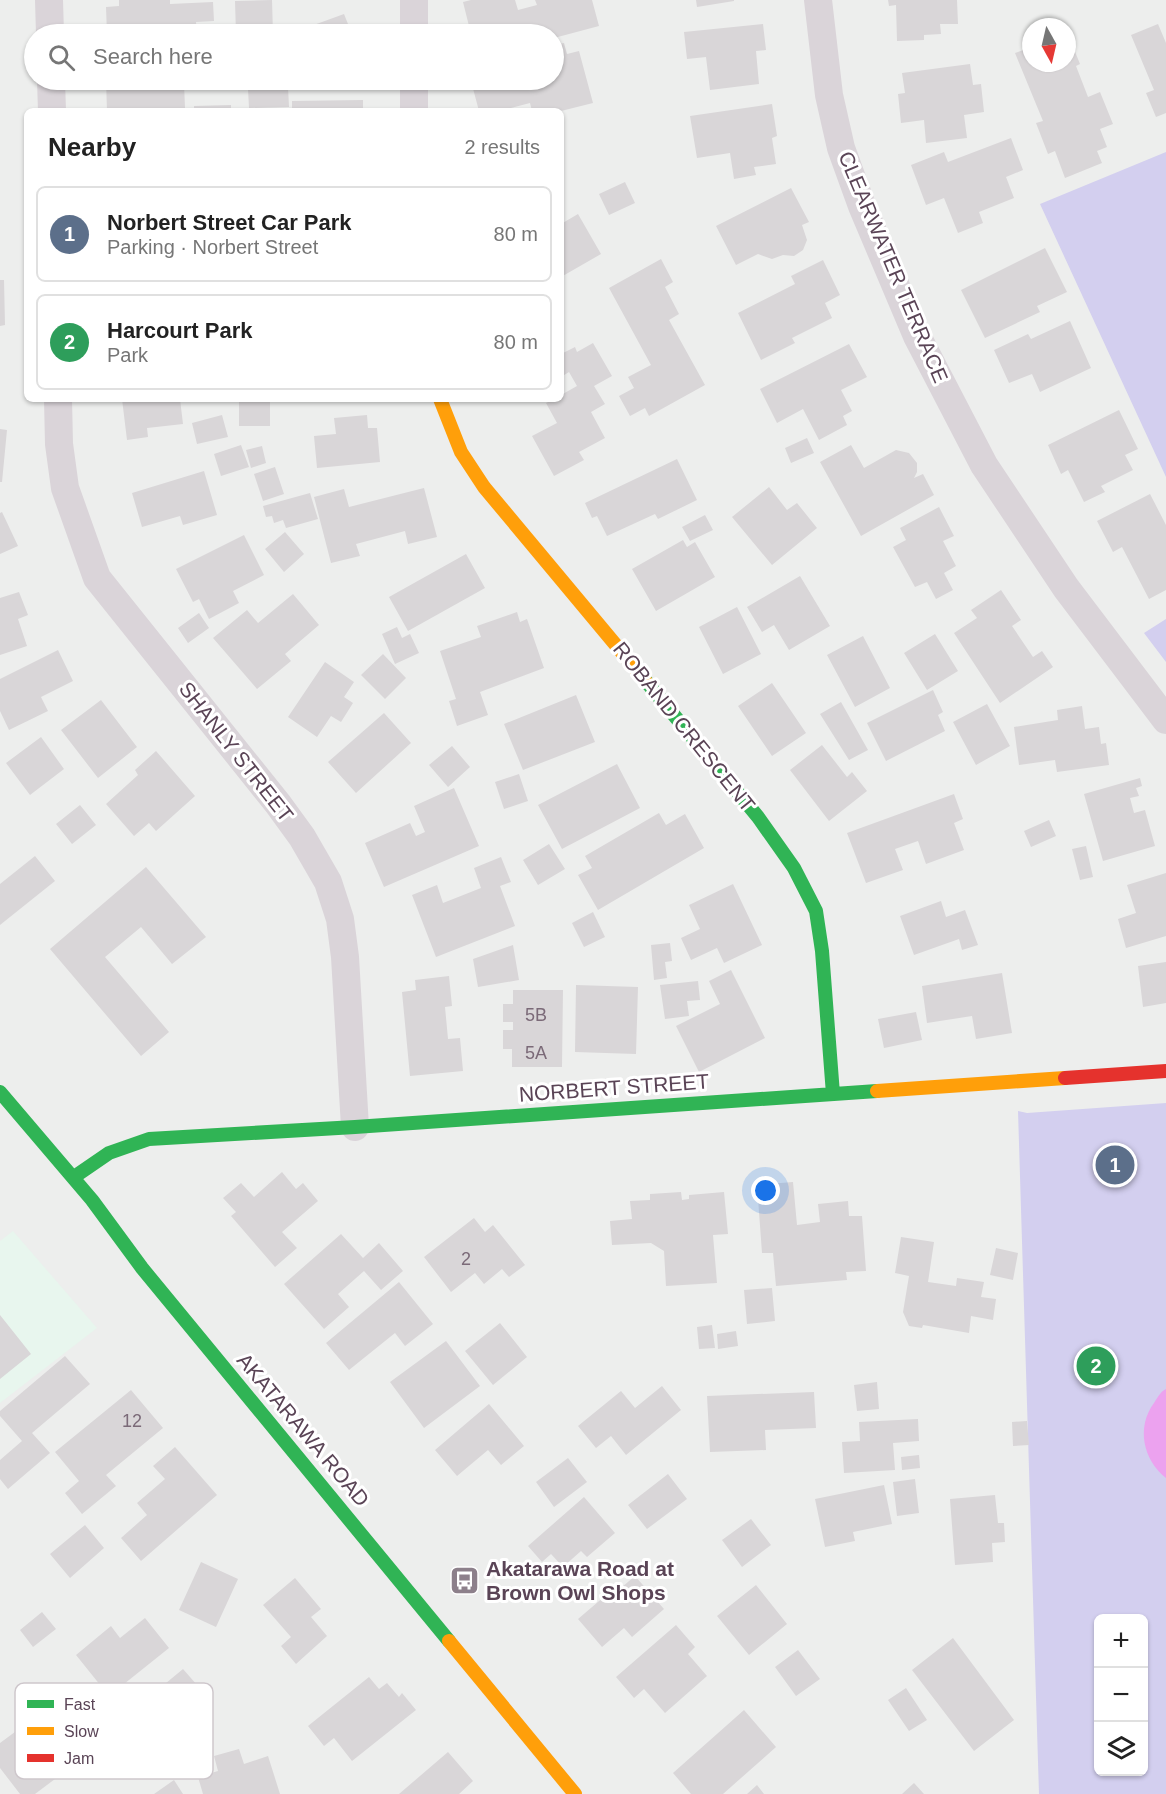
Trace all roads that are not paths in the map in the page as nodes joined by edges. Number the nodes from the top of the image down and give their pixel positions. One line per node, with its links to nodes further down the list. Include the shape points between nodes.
1 (49, 0): 4 (street)
2 (414, 0): 5 (street)
3 (818, 0): 12 (street, CLEARWATER TERRACE, via 829,95 841,148 917,336 984,465 1066,588)
4 (50, 24)
5 (414, 24)
6 (51, 90): 8 (street)
7 (414, 90): 9 (street)
8 (52, 108)
9 (414, 108)
10 (58, 402): 16 (street, SHANLY STREET, via 58,444 65,488 97,578 278,804 303,837 328,882 340,919 345,957)
11 (441, 402): 15 (street, ROBAND CRESCENT, via 461,452 484,487 750,808 794,868 816,911)
12 (1166, 720)
13 (1166, 1071): 15 (street, NORBERT STREET)
14 (0, 1092): 17 (street, AKATARAWA ROAD)
15 (833, 1094): 16 (street, NORBERT STREET)
16 (355, 1127): 17 (street, NORBERT STREET, via 149,1139 94,1161)
17 (74, 1177): 18 (street, AKATARAWA ROAD, via 142,1268)
18 (575, 1794)

